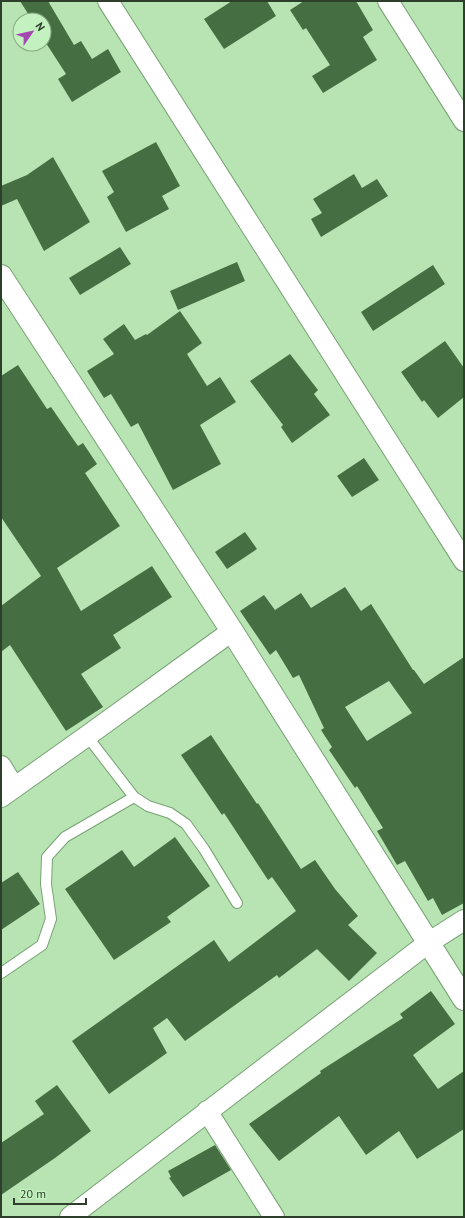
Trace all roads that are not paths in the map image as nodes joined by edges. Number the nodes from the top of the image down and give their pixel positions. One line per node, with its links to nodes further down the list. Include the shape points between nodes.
1 (108, 1): 5 (street)
2 (388, 1): 3 (street)
3 (464, 121)
4 (1, 276): 6 (street)
5 (464, 561)
6 (232, 631): 7 (street); 13 (street)
7 (87, 736): 9 (street); 10 (lane)
8 (1, 766): 9 (street)
9 (8, 792)
10 (134, 797): 11 (lane, via 148,806 170,813 186,824); 14 (lane, via 65,837 47,857 46,884 51,919 42,944)
11 (238, 903)
12 (464, 920): 13 (street)
13 (428, 943): 15 (street); 16 (street)
14 (1, 973)
15 (464, 999)
16 (207, 1111): 17 (street); 18 (street)
17 (70, 1217)
18 (274, 1217)

